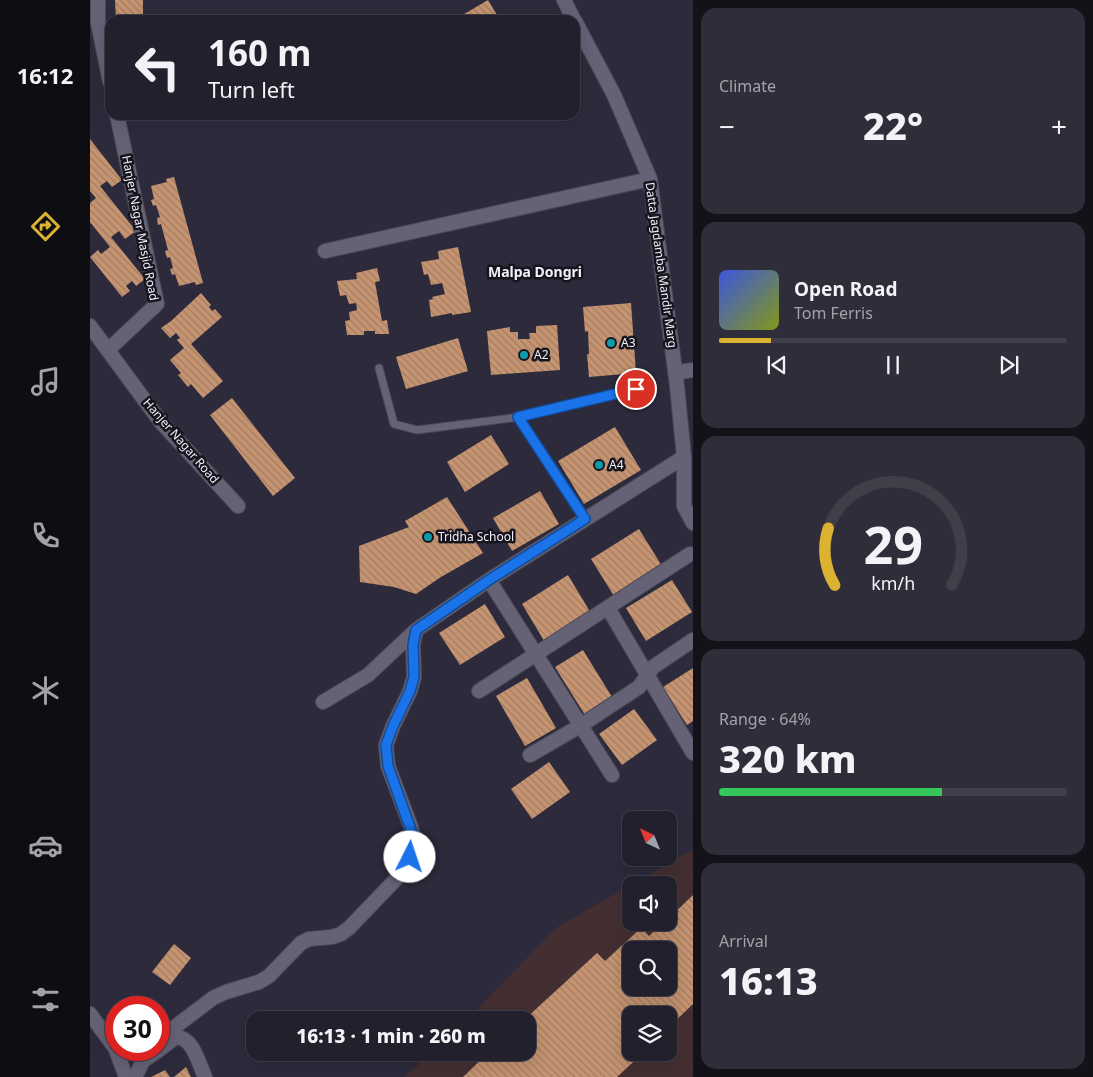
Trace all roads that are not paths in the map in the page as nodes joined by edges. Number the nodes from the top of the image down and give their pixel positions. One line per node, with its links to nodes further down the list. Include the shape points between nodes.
1 (98, 0): 5 (street, via 98,23)
2 (564, 0): 3 (street, Datta Jagdamba Mandir Marg)
3 (572, 15)
4 (580, 30): 7 (street, Datta Jagdamba Mandir Marg, via 614,95)
5 (105, 57)
6 (118, 120): 10 (street, Hanjer Nagar Masjid Road, via 157,304)
7 (650, 179): 8 (street); 13 (street, Datta Jagdamba Mandir Marg)
8 (325, 251)
9 (90, 326): 10 (street, Hanjer Nagar Road)
10 (108, 350): 17 (street, Hanjer Nagar Road, via 160,421)
11 (378, 368): 15 (lane, via 394,424 417,430)
12 (693, 370): 13 (street)
13 (676, 373): 16 (street, Datta Jagdamba Mandir Marg)
14 (636, 389): 15 (lane)
15 (518, 417): 18 (lane)
16 (684, 457): 18 (street); 19 (street, Datta Jagdamba Mandir Marg, via 684,506)
17 (238, 506)
18 (585, 519): 21 (street)
19 (693, 524)
20 (690, 554): 22 (street)
21 (489, 580): 23 (street); 25 (street)
22 (608, 608): 25 (street); 26 (street)
23 (416, 630): 28 (street, via 368,675); 34 (street, via 414,677 386,745 388,766 414,840 402,873 341,934 301,943 269,976 213,998)
24 (693, 640): 26 (street)
25 (536, 655): 27 (street); 29 (street)
26 (648, 674): 29 (street, via 639,687); 30 (street)
27 (479, 691)
28 (323, 702)
29 (580, 726): 31 (street); 32 (street)
30 (693, 753)
31 (530, 755)
32 (612, 775)
33 (90, 1014): 35 (street)
34 (170, 1031)
35 (105, 1035)
36 (170, 1042): 43 (street, via 176,1037 186,1039)
37 (120, 1061): 40 (street)
38 (138, 1061): 41 (street)
39 (143, 1061): 42 (street)
40 (126, 1077)
41 (130, 1077)
42 (135, 1077)
43 (205, 1077)

